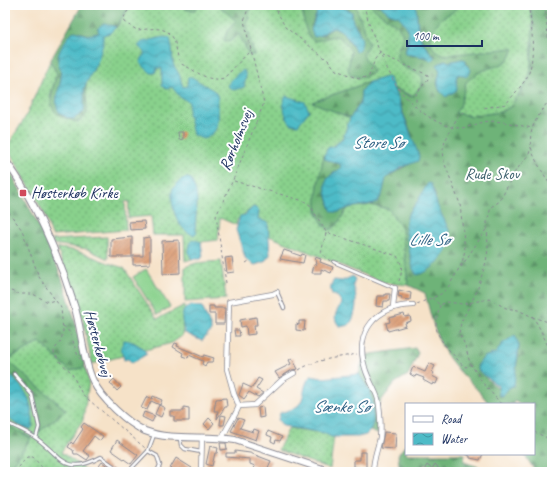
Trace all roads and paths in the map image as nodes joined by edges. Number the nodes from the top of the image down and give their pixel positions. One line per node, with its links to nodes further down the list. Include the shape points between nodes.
1 (131, 5): 7 (path, via 123,19 124,22 137,30 153,27 166,30 176,44 176,54 181,64 204,78 224,78)
2 (249, 5): 7 (path, Rørholmsvej, via 244,21)
3 (274, 5): 8 (path, via 285,27 329,61 336,70 347,76 359,79 369,76)
4 (364, 5): 8 (path)
5 (528, 5): 14 (path, via 532,42 527,76 506,104 466,112 458,116)
6 (545, 5): 11 (path)
7 (252, 50): 18 (path, Rørholmsvej, via 264,103)
8 (380, 53): 9 (path)
9 (382, 55): 13 (path, via 402,94); 13 (path, via 428,75 428,79 416,94)
10 (552, 97): 11 (path)
11 (551, 100): 12 (path); 15 (path, via 544,105)
12 (552, 104)
13 (416, 105): 14 (path, via 437,121)
14 (452, 127): 15 (path, via 461,128 485,122); 26 (path, via 443,149 444,162 461,212 465,250)
15 (532, 128): 16 (path, via 529,140)
16 (531, 147): 19 (path); 21 (path, via 500,201 491,207)
17 (5, 160): 43 (street, Høsterkøbvej, via 26,195 51,246 74,304)
18 (233, 180): 22 (path, via 304,201 310,205); 27 (path, Rørholmsvej, via 216,216)
19 (552, 189)
20 (5, 207): 32 (path, via 22,230 40,277)
21 (488, 228): 26 (path); 33 (path, via 486,262)
22 (326, 232): 24 (path, via 321,253); 28 (path, via 396,256 403,270)
23 (248, 261): 25 (path)
24 (334, 262): 28 (lane)
25 (246, 263)
26 (460, 268): 31 (path, via 449,286)
27 (226, 283)
28 (395, 288): 36 (street)
29 (277, 292): 37 (lane); 48 (street, via 229,302 226,362)
30 (5, 293): 32 (path, via 11,291 33,294 50,303)
31 (432, 298): 34 (path); 35 (path)
32 (55, 300): 40 (path, via 61,308)
33 (472, 302): 35 (path, via 447,302); 38 (path, via 489,299); 44 (path, via 461,322 459,334)
34 (413, 305): 36 (street)
35 (440, 305): 44 (path, via 436,325 438,332 445,345 463,366)
36 (393, 307): 41 (street, via 380,313 366,329)
37 (284, 308)
38 (531, 316): 39 (path); 42 (path, via 541,327)
39 (552, 323)
40 (63, 326): 43 (path, via 70,334 80,361); 57 (path, via 61,341 54,350 61,363 71,372 82,394)
41 (362, 353): 45 (path, via 307,365); 66 (street, via 365,369 378,400 380,435 374,455)
42 (552, 354)
43 (87, 364): 51 (street, Høsterkøbvej, via 93,381 103,396 131,423)
44 (472, 365): 47 (path, via 482,383)
45 (294, 373): 48 (street, via 282,380 255,405)
46 (14, 374): 55 (lane, via 32,394 39,427)
47 (500, 403)
48 (239, 406): 54 (street)
49 (5, 422): 55 (lane)
50 (535, 432): 56 (path)
51 (154, 434): 52 (street, Høsterkøbvej); 57 (lane)
52 (180, 437): 53 (street, Høsterkøbvej); 58 (lane, via 185,450)
53 (202, 437): 54 (street, Høsterkøbvej); 58 (street)
54 (223, 437): 65 (street, Høsterkøbvej)
55 (36, 438): 61 (lane, via 56,459 66,464 82,467 101,457)
56 (552, 440)
57 (148, 451): 62 (lane); 63 (lane, via 157,456 160,465)
58 (201, 452): 64 (street)
59 (15, 472): 60 (path, via 27,457 33,457)
60 (46, 472)
61 (122, 472)
62 (128, 472)
63 (157, 472)
64 (201, 472)
65 (332, 472)
66 (373, 472)

